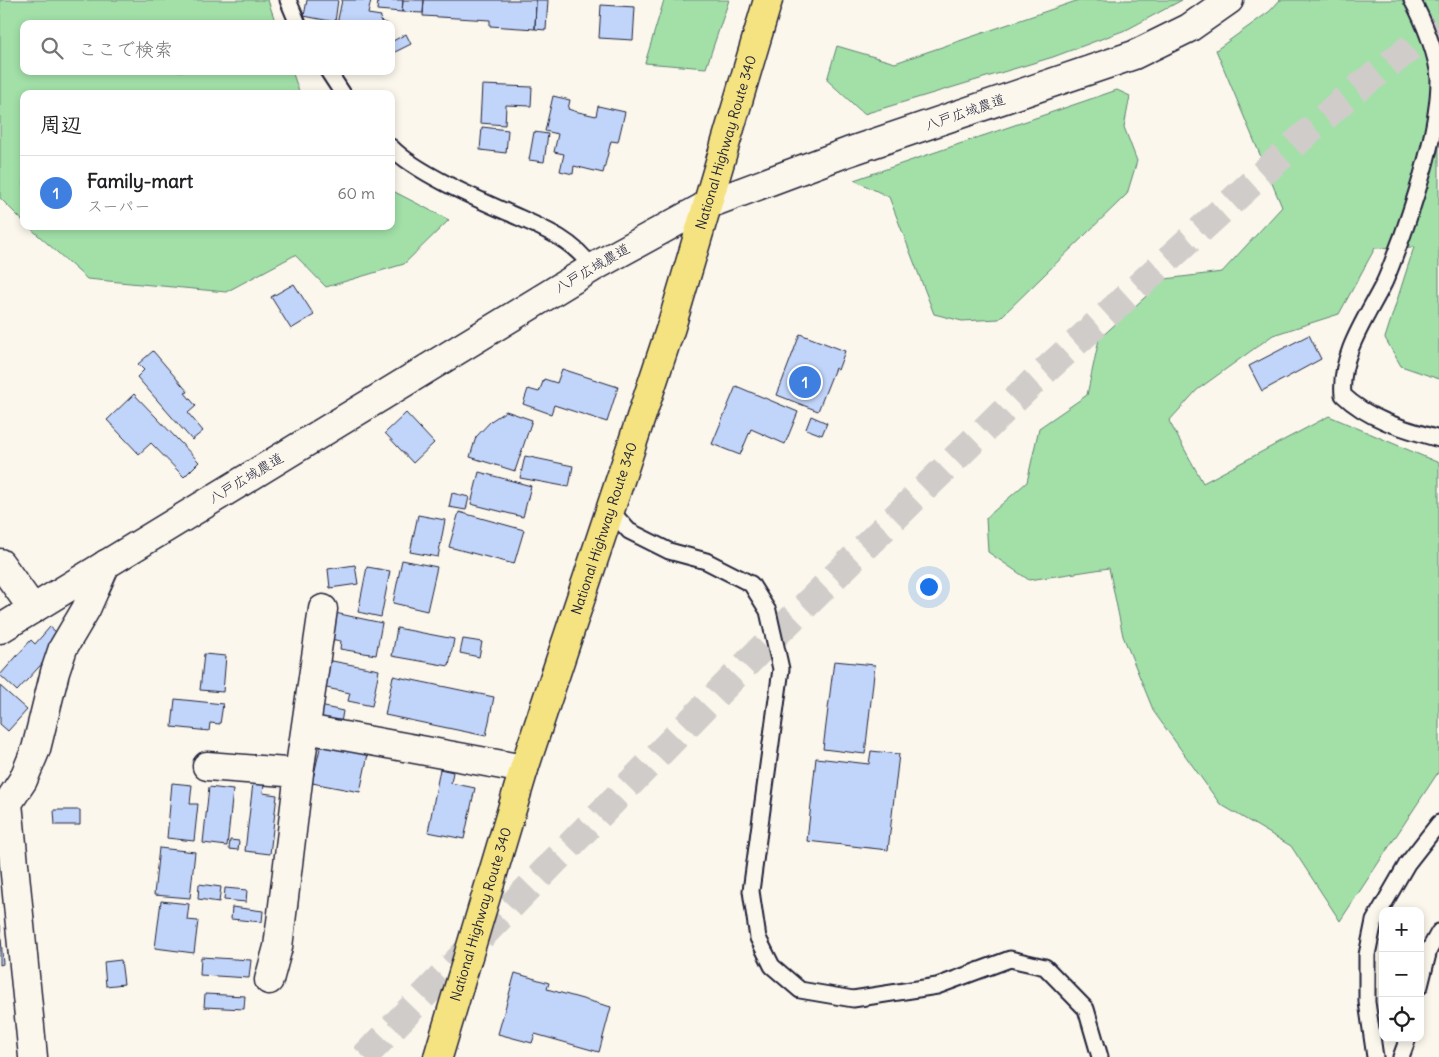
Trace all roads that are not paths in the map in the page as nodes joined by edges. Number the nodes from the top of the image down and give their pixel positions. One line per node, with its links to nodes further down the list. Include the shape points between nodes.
1 (288, 0): 5 (lane)
2 (768, 0): 9 (highway, National Highway Route 340)
3 (1229, 0): 9 (street, 八戸広域農道, via 1189,28 1134,55 848,152)
4 (1412, 0): 11 (lane, via 1424,21 1439,77 1436,117 1415,199 1396,252 1346,361 1341,378 1342,395 1389,424)
5 (296, 20)
6 (331, 75): 7 (lane)
7 (340, 90)
8 (395, 150): 10 (lane, via 450,185 548,230 584,256)
9 (708, 204): 10 (street, 八戸広域農道); 12 (highway, National Highway Route 340)
10 (592, 268): 14 (street, 八戸広域農道)
11 (1439, 439)
12 (610, 511): 20 (highway, National Highway Route 340); 30 (lane, via 629,531 669,551 706,561 751,584 768,611 781,669 751,890 758,938 772,966 800,990 853,999 937,986 1010,959 1045,967 1086,1009)
13 (0, 564): 15 (street)
14 (106, 564): 15 (street, 八戸広域農道); 22 (street, via 86,609 63,648 36,749 23,780)
15 (33, 609): 17 (street, 八戸広域農道)
16 (323, 609): 18 (street)
17 (0, 629)
18 (306, 730): 20 (street); 21 (street)
19 (207, 766): 21 (street)
20 (524, 769): 29 (highway, National Highway Route 340)
21 (299, 773): 26 (street, via 278,947)
22 (4, 804): 28 (street)
23 (1439, 823): 31 (lane, via 1407,864 1374,921 1367,955 1367,1002)
24 (1439, 932): 25 (lane, via 1429,950)
25 (1424, 970)
26 (269, 980)
27 (1407, 1042): 32 (lane)
28 (33, 1057)
29 (438, 1057)
30 (1100, 1057)
31 (1374, 1057)
32 (1401, 1057)

